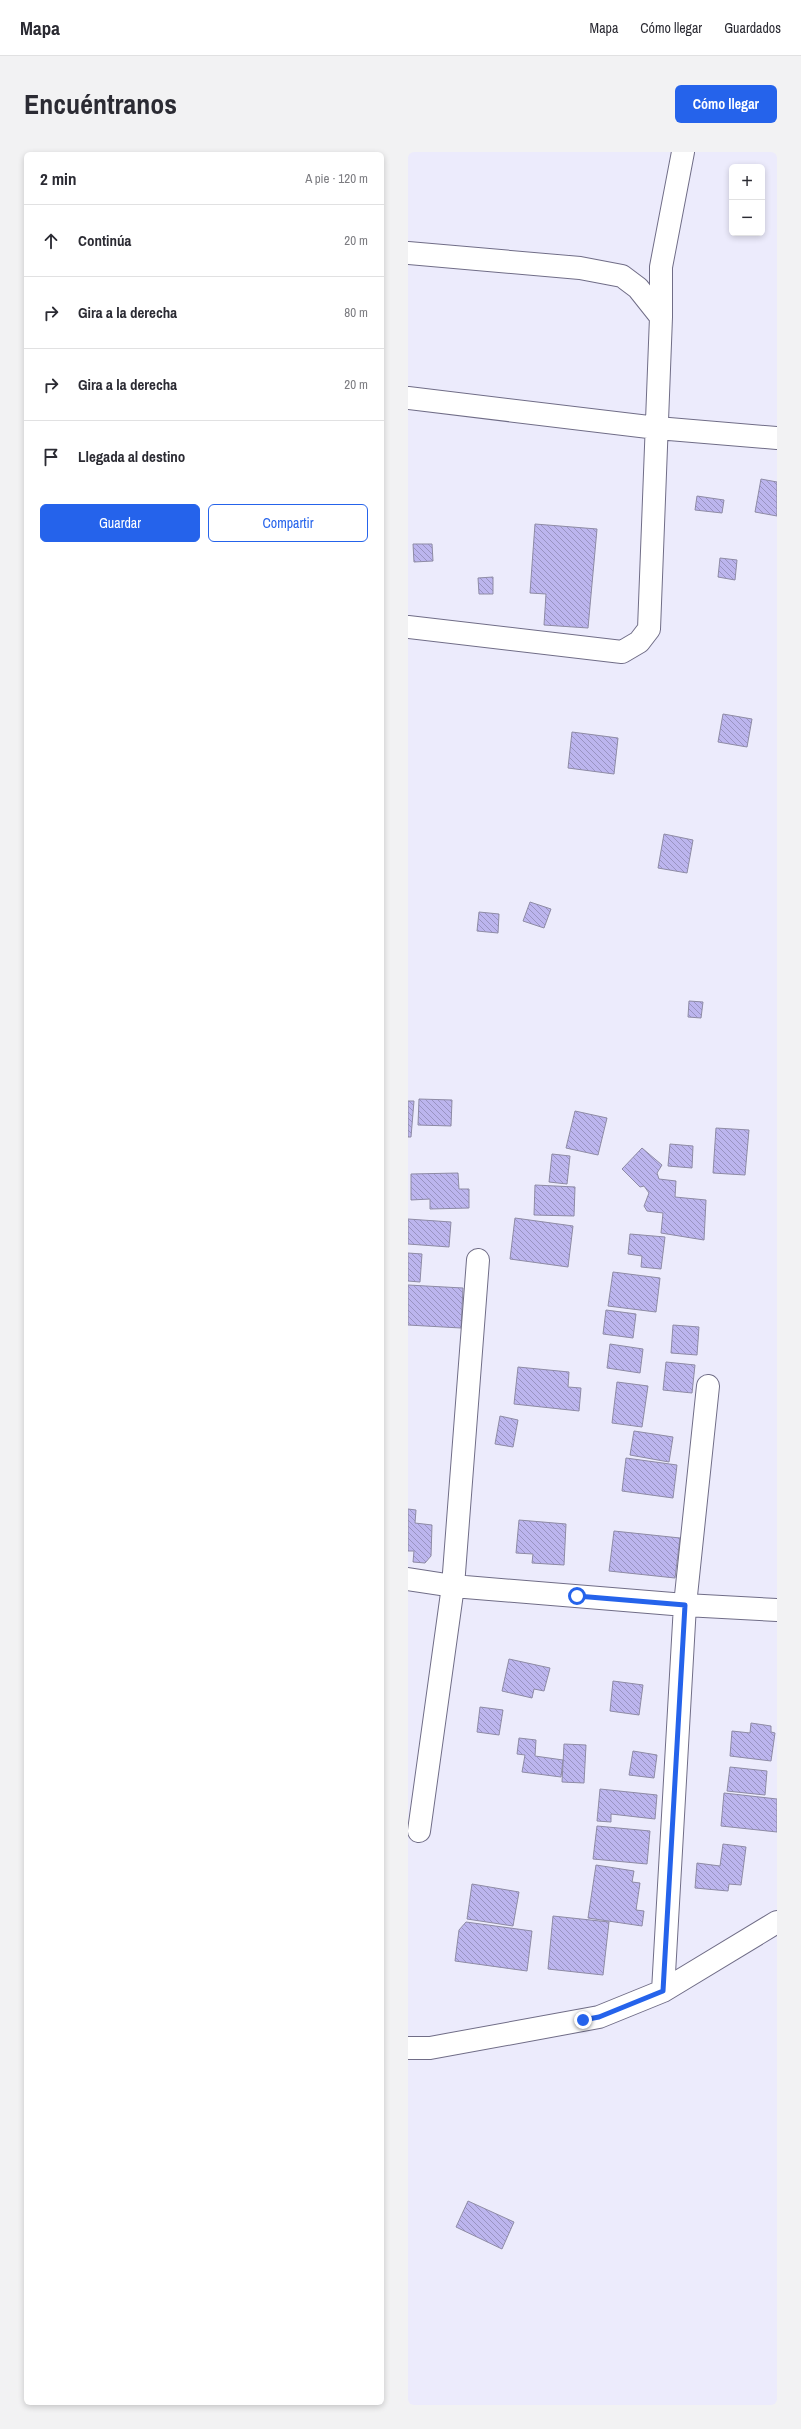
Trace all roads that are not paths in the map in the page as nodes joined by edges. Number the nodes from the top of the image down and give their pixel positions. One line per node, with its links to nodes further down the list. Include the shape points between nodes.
1 (683, 152): 3 (street, via 661,267)
2 (408, 253): 3 (street, via 580,268 622,276 638,288)
3 (662, 317): 5 (street)
4 (408, 398): 5 (street)
5 (657, 428): 6 (street); 7 (street, via 650,615 648,629 639,642 622,652)
6 (777, 438)
7 (408, 627)
8 (478, 1260): 11 (street)
9 (708, 1386): 12 (street)
10 (408, 1579): 11 (street)
11 (453, 1586): 12 (street); 14 (street)
12 (685, 1605): 13 (street); 16 (street)
13 (777, 1610)
14 (419, 1831)
15 (777, 1922): 16 (street)
16 (663, 1991): 17 (street, via 599,2017 430,2048)
17 (408, 2048)

